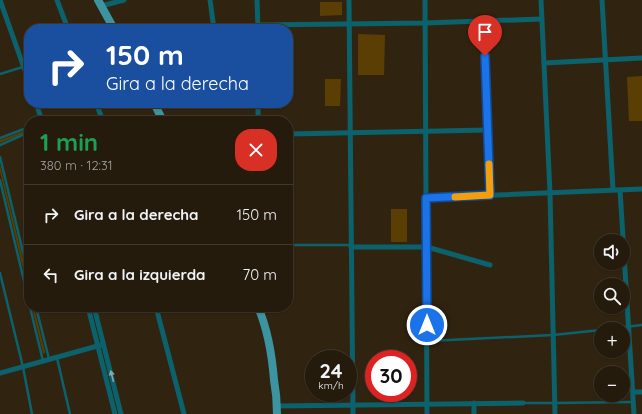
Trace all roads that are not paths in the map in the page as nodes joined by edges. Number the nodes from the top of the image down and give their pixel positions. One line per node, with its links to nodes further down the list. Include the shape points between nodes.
1 (0, 0): 22 (street)
2 (57, 0): 13 (street)
3 (124, 0): 10 (street)
4 (210, 0): 15 (street)
5 (257, 0): 16 (street)
6 (349, 0): 17 (street)
7 (425, 0): 12 (street)
8 (541, 0): 11 (street)
9 (602, 0): 21 (street)
10 (100, 3): 14 (main road)
11 (542, 19): 12 (street); 23 (street)
12 (425, 23): 17 (street); 28 (street)
13 (66, 24)
14 (111, 24)
15 (213, 24)
16 (258, 24)
17 (349, 24): 18 (street); 29 (street)
18 (293, 26)
19 (485, 56): 27 (street)
20 (642, 58): 21 (street)
21 (605, 60): 23 (street); 37 (street)
22 (24, 61)
23 (544, 63): 39 (street)
24 (24, 67): 25 (lane)
25 (0, 74)
26 (24, 129): 32 (lane)
27 (488, 130): 28 (street); 40 (street)
28 (425, 132): 29 (street); 41 (street)
29 (350, 133): 31 (street); 43 (street)
30 (24, 134): 33 (lane)
31 (293, 134)
32 (0, 138)
33 (0, 145)
34 (0, 157): 45 (lane)
35 (0, 180): 48 (lane)
36 (642, 189): 38 (street)
37 (613, 190): 38 (street); 39 (street)
38 (620, 190): 55 (street)
39 (550, 193): 40 (street); 59 (street)
40 (490, 195): 41 (street)
41 (426, 198): 44 (street)
42 (293, 245): 43 (lane)
43 (351, 246): 44 (street); 74 (street)
44 (426, 247): 46 (street); 60 (street)
45 (24, 256)
46 (490, 265)
47 (0, 273): 65 (lane)
48 (24, 281)
49 (32, 312): 64 (lane)
50 (37, 312): 64 (lane)
51 (90, 312): 62 (street)
52 (95, 312): 62 (street)
53 (157, 312): 80 (street)
54 (260, 312): 75 (main road, via 273,363)
55 (629, 322)
56 (642, 325): 57 (lane)
57 (630, 326)
58 (594, 331): 59 (lane)
59 (553, 335): 60 (lane); 73 (street)
60 (427, 341): 72 (street)
61 (630, 342): 67 (street)
62 (101, 345): 63 (street); 78 (street); 79 (street, one-way to 62)
63 (57, 357): 64 (street); 77 (lane)
64 (46, 360): 65 (street)
65 (23, 367): 66 (street); 76 (lane)
66 (0, 373)
67 (633, 392): 68 (street); 69 (street)
68 (642, 392)
69 (633, 402): 73 (lane); 85 (street)
70 (474, 403): 71 (street); 72 (street); 83 (street)
71 (523, 403): 73 (lane)
72 (427, 404): 74 (street); 82 (street)
73 (555, 404): 84 (street)
74 (353, 405): 75 (street); 81 (street)
75 (277, 410)
76 (32, 414)
77 (70, 414)
78 (115, 414)
79 (121, 414)
80 (184, 414)
81 (353, 414)
82 (427, 414)
83 (474, 414)
84 (555, 414)
85 (634, 414)

